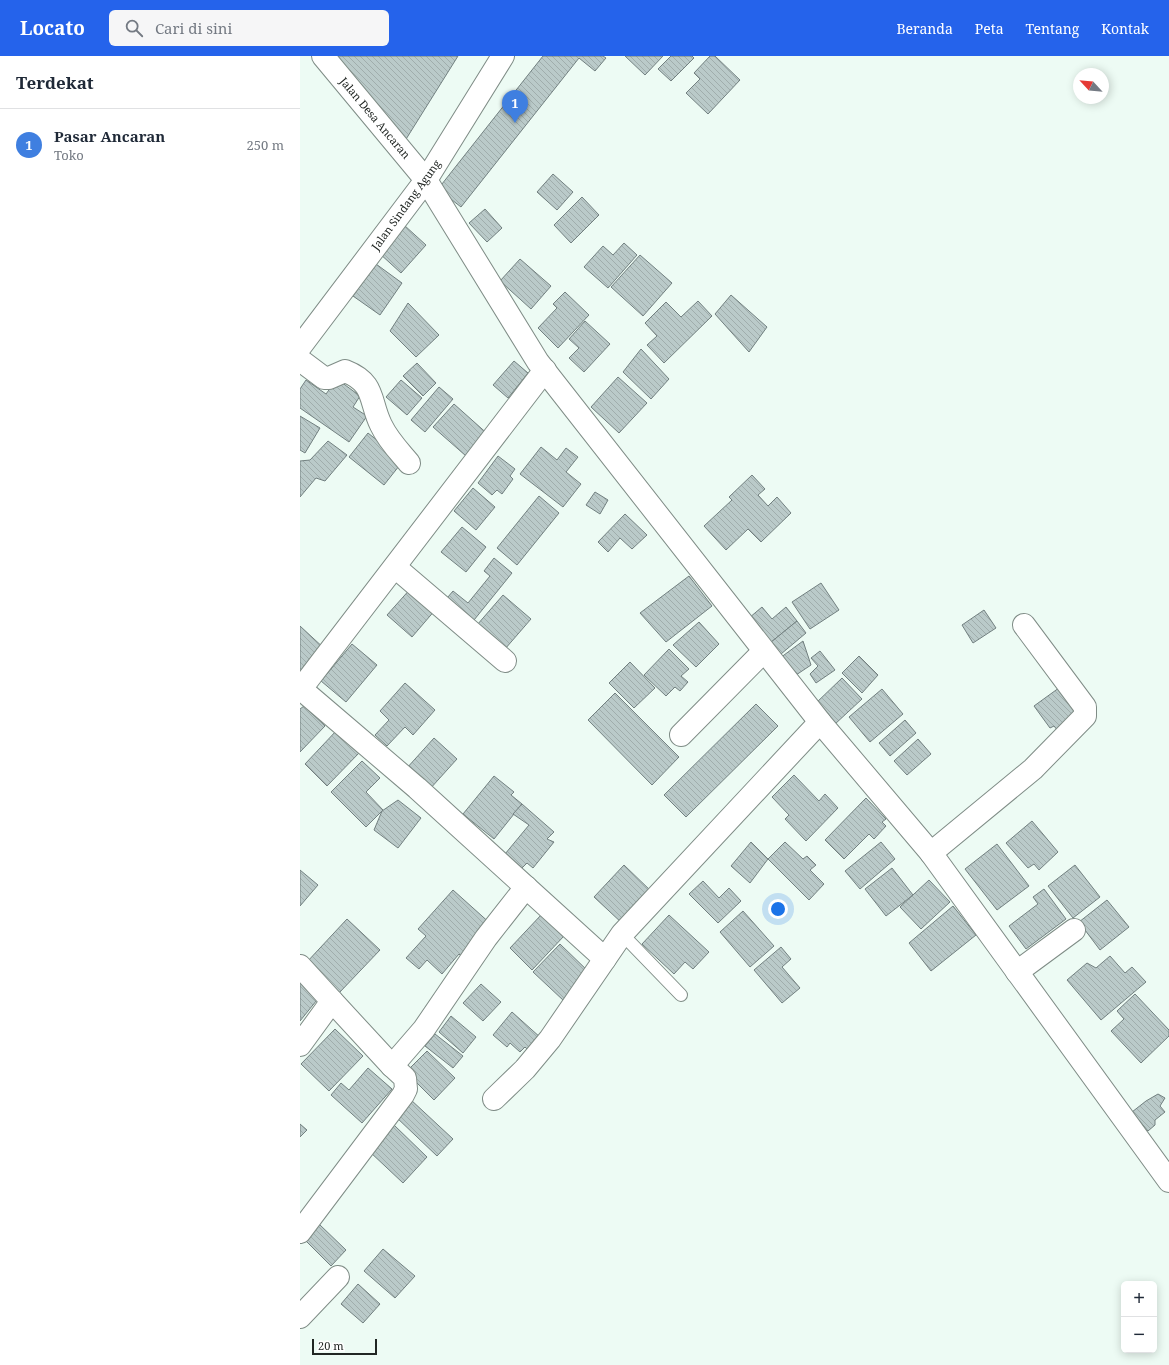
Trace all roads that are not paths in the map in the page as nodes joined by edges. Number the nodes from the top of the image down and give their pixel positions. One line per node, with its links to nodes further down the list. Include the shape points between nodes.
1 (323, 56): 3 (street, Jalan Desa Ancaran)
2 (503, 56): 3 (street, Jalan Sindang Agung)
3 (426, 180): 4 (street, Jalan Sindang Agung); 6 (street, Jalan Desa Ancaran)
4 (300, 347)
5 (300, 360): 7 (street, via 324,378 345,371 367,386 381,426)
6 (545, 370): 8 (street); 10 (street, Jalan Desa Ancaran)
7 (409, 463)
8 (395, 567): 11 (street); 12 (street)
9 (1024, 625): 15 (street, via 1085,707 1085,716 1032,769)
10 (764, 651): 13 (street, Jalan Desa Ancaran); 14 (street)
11 (505, 661)
12 (300, 690): 16 (street, via 417,788)
13 (820, 722): 15 (street, Jalan Desa Ancaran); 18 (street)
14 (681, 735)
15 (931, 853): 21 (street, Jalan Desa Ancaran)
16 (526, 888): 19 (street); 25 (street, via 486,938 424,1028)
17 (1074, 930): 21 (street)
18 (622, 934): 19 (street); 22 (lane)
19 (605, 959): 26 (street, via 550,1039 525,1069)
20 (300, 966): 23 (street)
21 (1017, 972): 27 (street, Jalan Desa Ancaran)
22 (681, 995)
23 (332, 1001): 24 (street); 25 (street)
24 (300, 1046)
25 (392, 1066): 28 (street, via 405,1078 406,1089 403,1095)
26 (494, 1099)
27 (1169, 1181)
28 (300, 1232)
29 (338, 1277): 30 (street)
30 (300, 1317)

